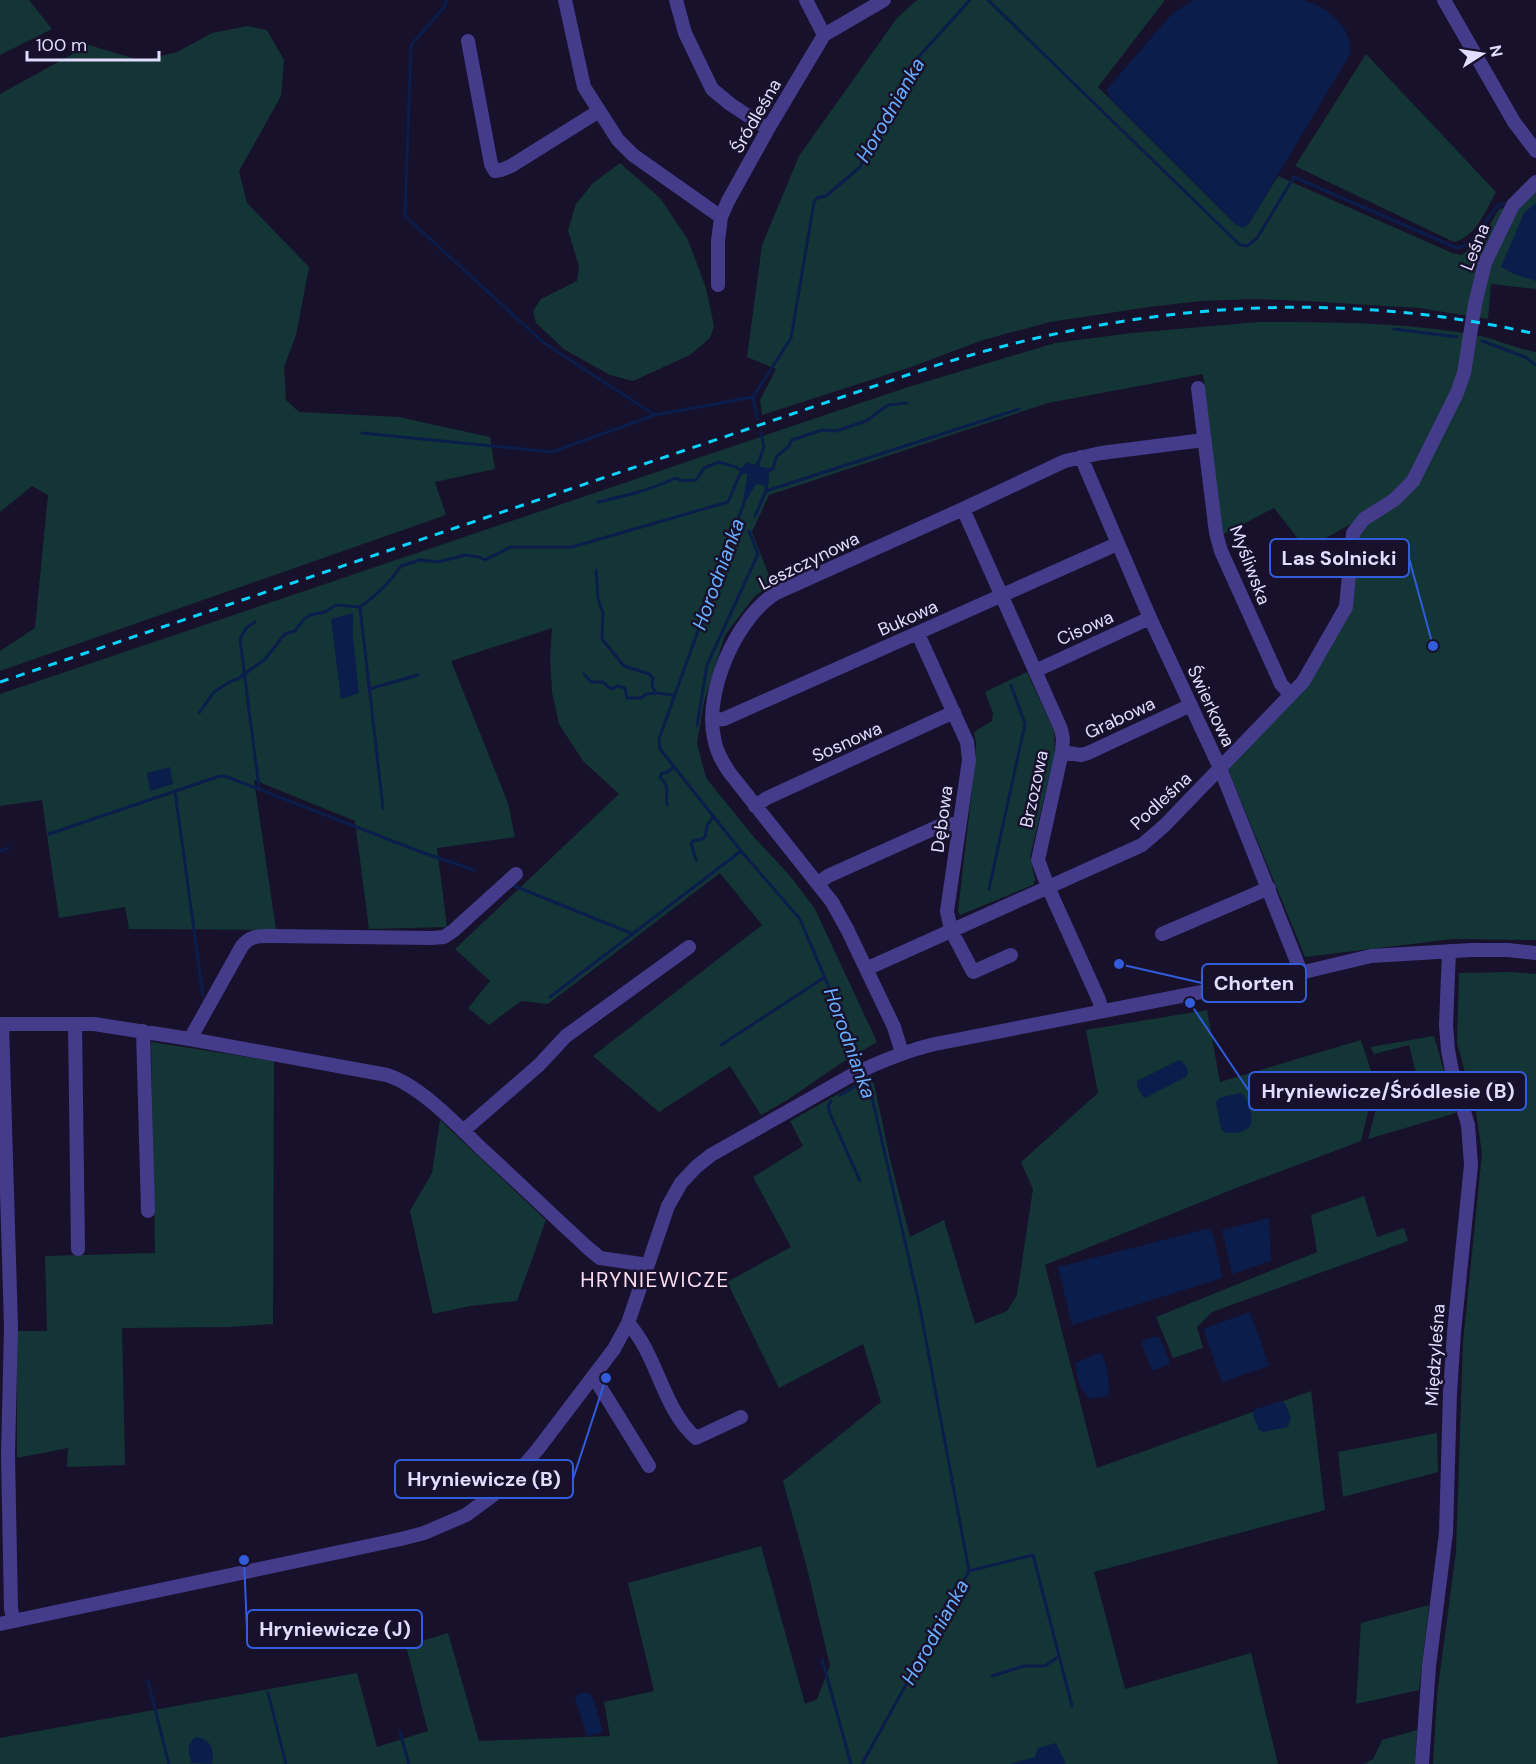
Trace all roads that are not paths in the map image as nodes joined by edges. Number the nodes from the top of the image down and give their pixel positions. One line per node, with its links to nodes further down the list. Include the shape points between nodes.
1 (565, 0): 8 (street, via 581,78)
2 (676, 0): 9 (street, via 685,33 712,89)
3 (806, 0): 6 (street)
4 (884, 0): 6 (street, Śródleśna)
5 (1444, 0): 10 (street, via 1514,122)
6 (824, 35): 9 (street, Śródleśna)
7 (468, 40): 8 (street, via 495,171 511,166)
8 (599, 111): 12 (street, via 633,155)
9 (768, 129): 12 (street, Śródleśna)
10 (1536, 151)
11 (1536, 182): 18 (street, Leśna, via 1513,205 1485,263 1464,373 1413,481 1394,500 1364,519)
12 (721, 217): 13 (street, Śródleśna)
13 (718, 285)
14 (1198, 388): 15 (street, Myśliwska)
15 (1204, 440): 16 (street); 24 (street, Myśliwska, via 1221,551 1281,684)
16 (1081, 458): 17 (street, Leszczynowa, via 1065,461); 19 (street, Świerkowa)
17 (963, 509): 20 (street, Brzozowa); 27 (street, Leszczynowa, via 769,597 740,628 732,645 717,684)
18 (1353, 533): 24 (street, Podleśna, via 1346,607 1303,682)
19 (1117, 544): 20 (street, Bukowa); 21 (street, Świerkowa)
20 (1001, 596): 22 (street, Bukowa); 23 (street, Brzozowa)
21 (1150, 618): 23 (street, Cisowa); 25 (street, Świerkowa)
22 (918, 634): 26 (street, Dębowa); 27 (street, Bukowa, via 724,719)
23 (1035, 671): 28 (street, Brzozowa, via 1061,729)
24 (1290, 694): 29 (street, Podleśna)
25 (1191, 705): 28 (street, Grabowa, via 1088,753); 29 (street, Świerkowa)
26 (954, 712): 30 (street, Sosnowa); 31 (street, Dębowa, via 967,742 969,760)
27 (712, 720): 30 (street, Leszczynowa, via 719,755)
28 (1062, 752): 34 (street, Brzozowa, via 1038,860)
29 (1220, 768): 34 (street, Podleśna, via 1142,845); 35 (street, Świerkowa)
30 (755, 806): 33 (street, Leszczynowa)
31 (958, 824): 33 (street, via 944,824); 36 (street, Dębowa, via 947,911)
32 (516, 874): 48 (street, via 444,937 247,939)
33 (818, 883): 42 (street, Leszczynowa)
34 (1048, 887): 36 (street, Podleśna); 44 (street, Brzozowa)
35 (1269, 888): 37 (street); 43 (street, Świerkowa)
36 (951, 930): 41 (street, Dębowa, via 973,972); 42 (street, Podleśna)
37 (1162, 934)
38 (689, 947): 50 (street, via 566,1036 539,1065)
39 (1449, 951): 40 (street); 43 (street, via 1380,955); 59 (street, Międzyleśna, via 1448,1050 1468,1125 1471,1165 1453,1342 1446,1533 1429,1666)
40 (1536, 952)
41 (1011, 955)
42 (867, 969): 49 (street, Leszczynowa)
43 (1301, 972): 44 (street)
44 (1102, 1011): 49 (street)
45 (1, 1024): 46 (street); 58 (street, via 11,1327 11,1608)
46 (75, 1024): 47 (street); 52 (street)
47 (143, 1031): 48 (street); 51 (street)
48 (190, 1039): 50 (street, via 399,1079)
49 (902, 1053): 53 (street, via 852,1075 696,1167 668,1206)
50 (463, 1131): 53 (street, via 600,1258)
51 (148, 1211)
52 (78, 1249)
53 (648, 1265): 54 (street)
54 (628, 1323): 55 (street); 56 (street, via 680,1420 696,1438)
55 (594, 1377): 57 (street); 58 (street, via 519,1471 485,1502 445,1525 385,1543)
56 (741, 1417)
57 (649, 1466)
58 (6, 1622)
59 (1422, 1764)

